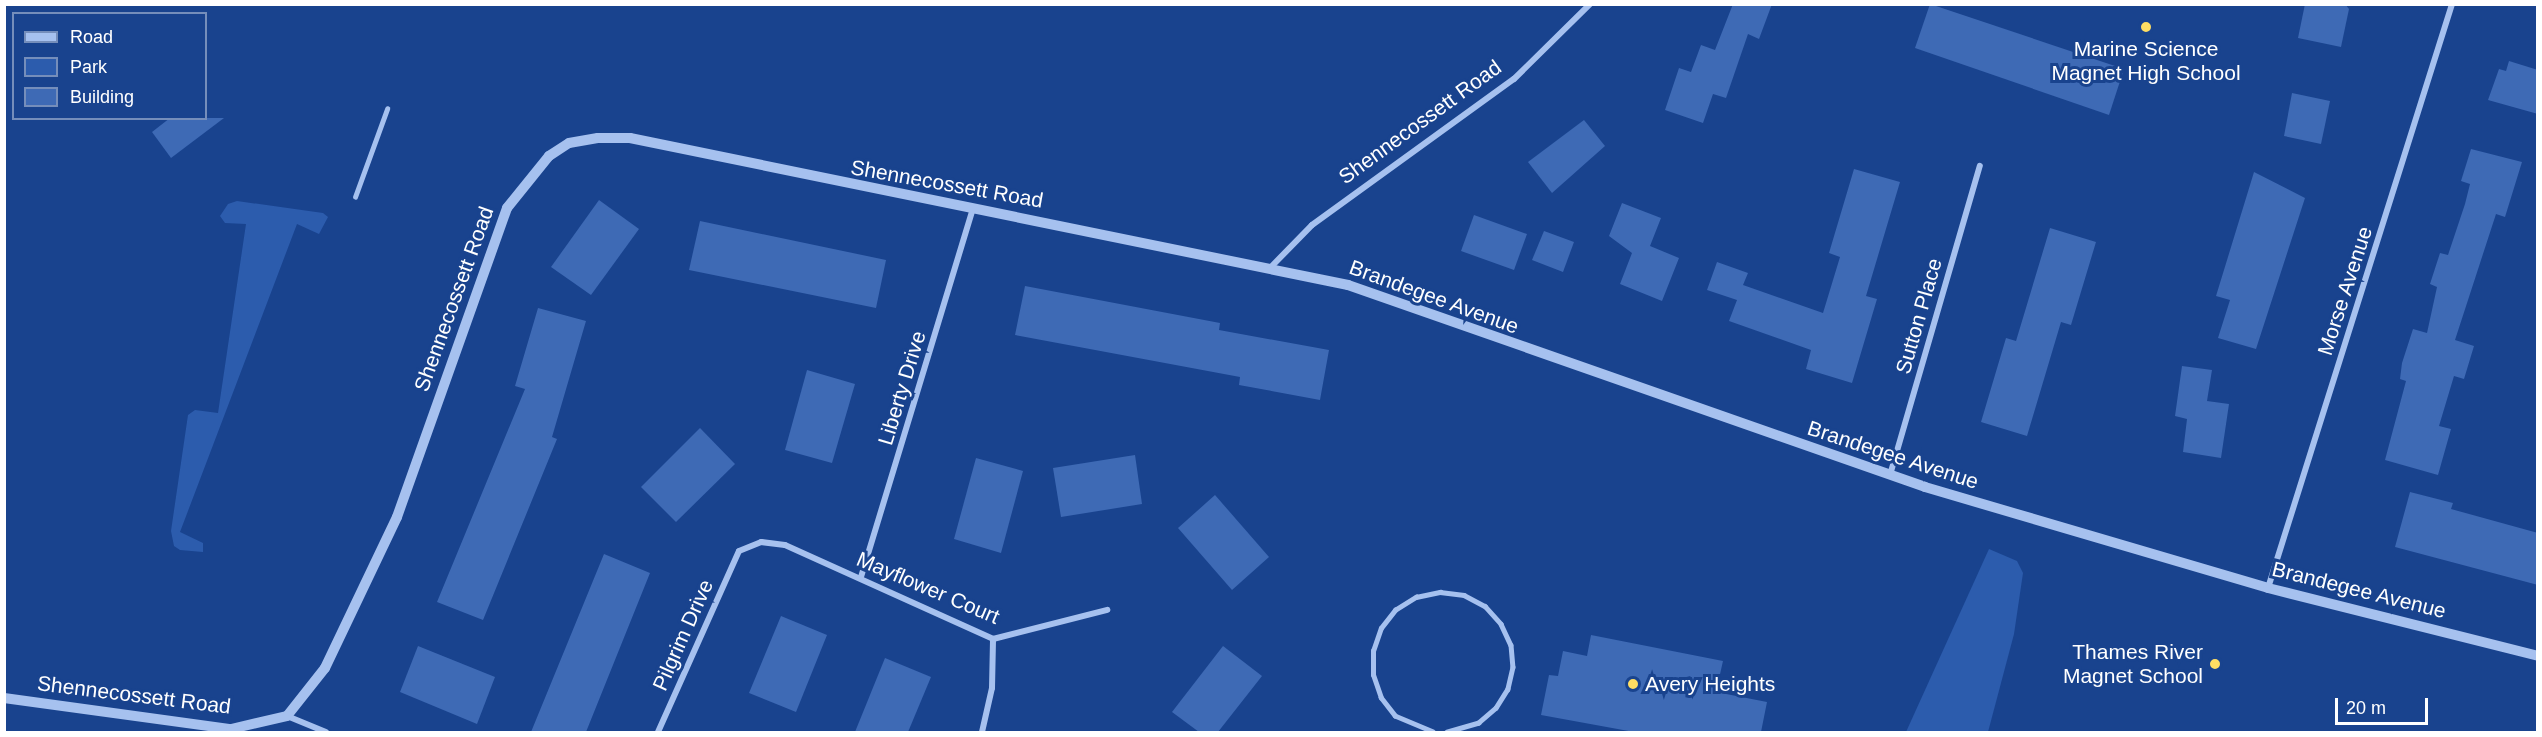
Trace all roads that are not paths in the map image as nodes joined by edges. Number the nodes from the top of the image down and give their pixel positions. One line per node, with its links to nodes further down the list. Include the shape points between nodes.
1 (1590, 4): 8 (street, Shennecossett Road, via 1514,79 1312,225 1285,248)
2 (2452, 4): 12 (street, Morse Avenue)
3 (387, 109): 5 (lane)
4 (1980, 166): 9 (street, Sutton Place)
5 (355, 197)
6 (973, 207): 7 (street, Shennecossett Road); 11 (street, Liberty Drive); 17 (street, Shennecossett Road, via 837,184 630,138 583,140 549,156 507,208 397,517 355,609 325,668)
7 (1246, 262): 8 (street, Brandegee Avenue)
8 (1270, 268): 9 (street, Brandegee Avenue, via 1348,285)
9 (1890, 475): 12 (street, Brandegee Avenue)
10 (739, 551): 11 (street, Mayflower Court, via 761,542 785,545); 19 (street, Pilgrim Drive)
11 (861, 577): 14 (street, Mayflower Court)
12 (2268, 588): 15 (street, Brandegee Avenue)
13 (1107, 610): 14 (street, Mayflower Court)
14 (993, 639): 20 (street, via 992,687)
15 (2538, 656)
16 (4, 698): 17 (street, Shennecossett Road, via 231,729)
17 (287, 716): 18 (street)
18 (326, 732)
19 (658, 732)
20 (982, 732)
21 (1433, 732): 22 (lane, via 1395,716 1381,698 1373,675 1373,651 1381,628 1395,610 1416,597 1440,592 1464,595 1485,606 1511,645 1513,667 1496,708 1479,723)
22 (1447, 732)

